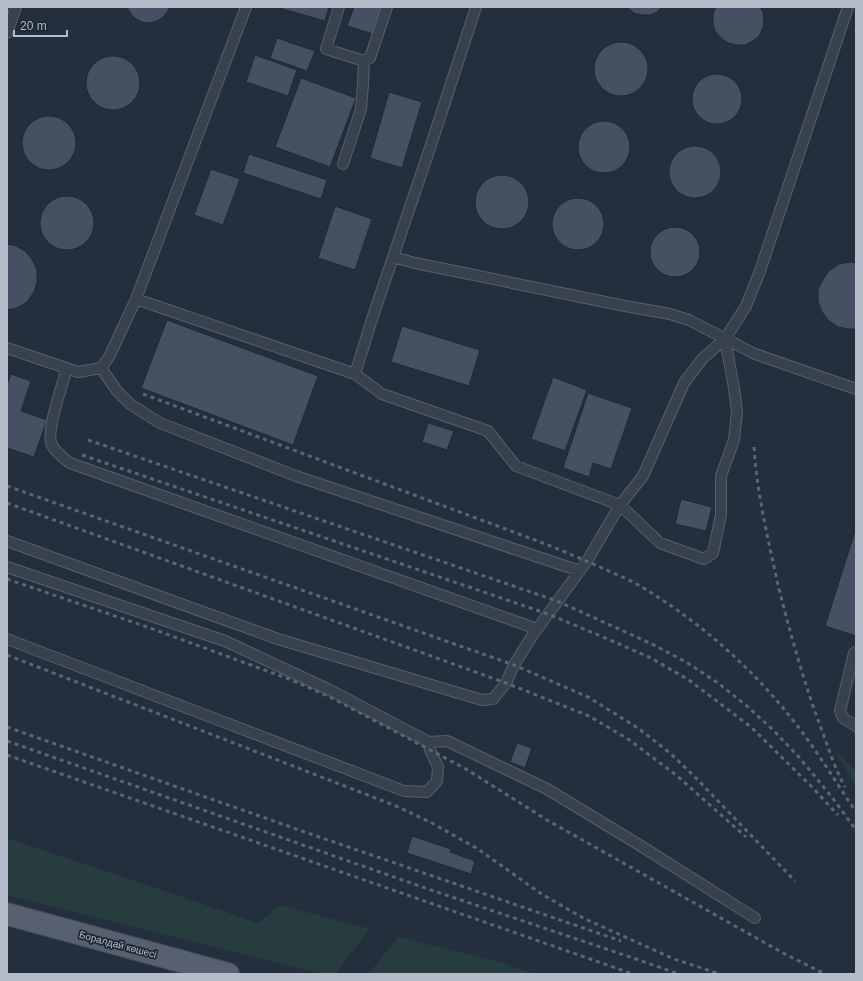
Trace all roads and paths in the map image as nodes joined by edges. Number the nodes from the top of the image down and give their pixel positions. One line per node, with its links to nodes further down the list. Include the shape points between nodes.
1 (16, 7): 7 (lane)
2 (246, 7): 11 (lane)
3 (339, 7): 8 (lane, via 326,49)
4 (387, 7): 8 (lane, via 370,58)
5 (476, 7): 10 (lane)
6 (848, 7): 12 (lane, via 760,271 746,306)
7 (7, 33)
8 (364, 61): 9 (lane, via 361,108)
9 (343, 164)
10 (393, 257): 12 (lane, via 670,314); 16 (lane)
11 (136, 299): 15 (lane, via 109,357); 16 (lane)
12 (725, 339): 17 (lane, via 755,354); 18 (lane, via 703,358 684,382 643,476); 18 (lane, via 737,412 734,440 721,476 721,515 713,553 704,559 660,543)
13 (7, 348): 14 (lane)
14 (67, 368): 15 (lane, via 78,372); 22 (lane, via 54,416 51,444 58,454 70,463)
15 (101, 368): 21 (lane, via 130,404 160,423 296,476)
16 (355, 374): 18 (lane, via 382,394 488,430 516,466)
17 (856, 389)
18 (620, 505): 21 (lane)
19 (7, 541): 22 (lane, via 278,639 482,700 493,699 506,683 514,665)
20 (7, 567): 26 (lane, via 225,641 330,690)
21 (580, 571): 22 (lane)
22 (537, 629)
23 (7, 639): 26 (lane, via 404,791 427,792 437,781 438,767)
24 (856, 652): 25 (lane, via 840,711 843,718)
25 (856, 726)
26 (429, 742): 28 (lane, via 447,741 547,789)
27 (7, 914): 29 (main road, Боралдай көшесі)
28 (755, 918)
29 (228, 974)

